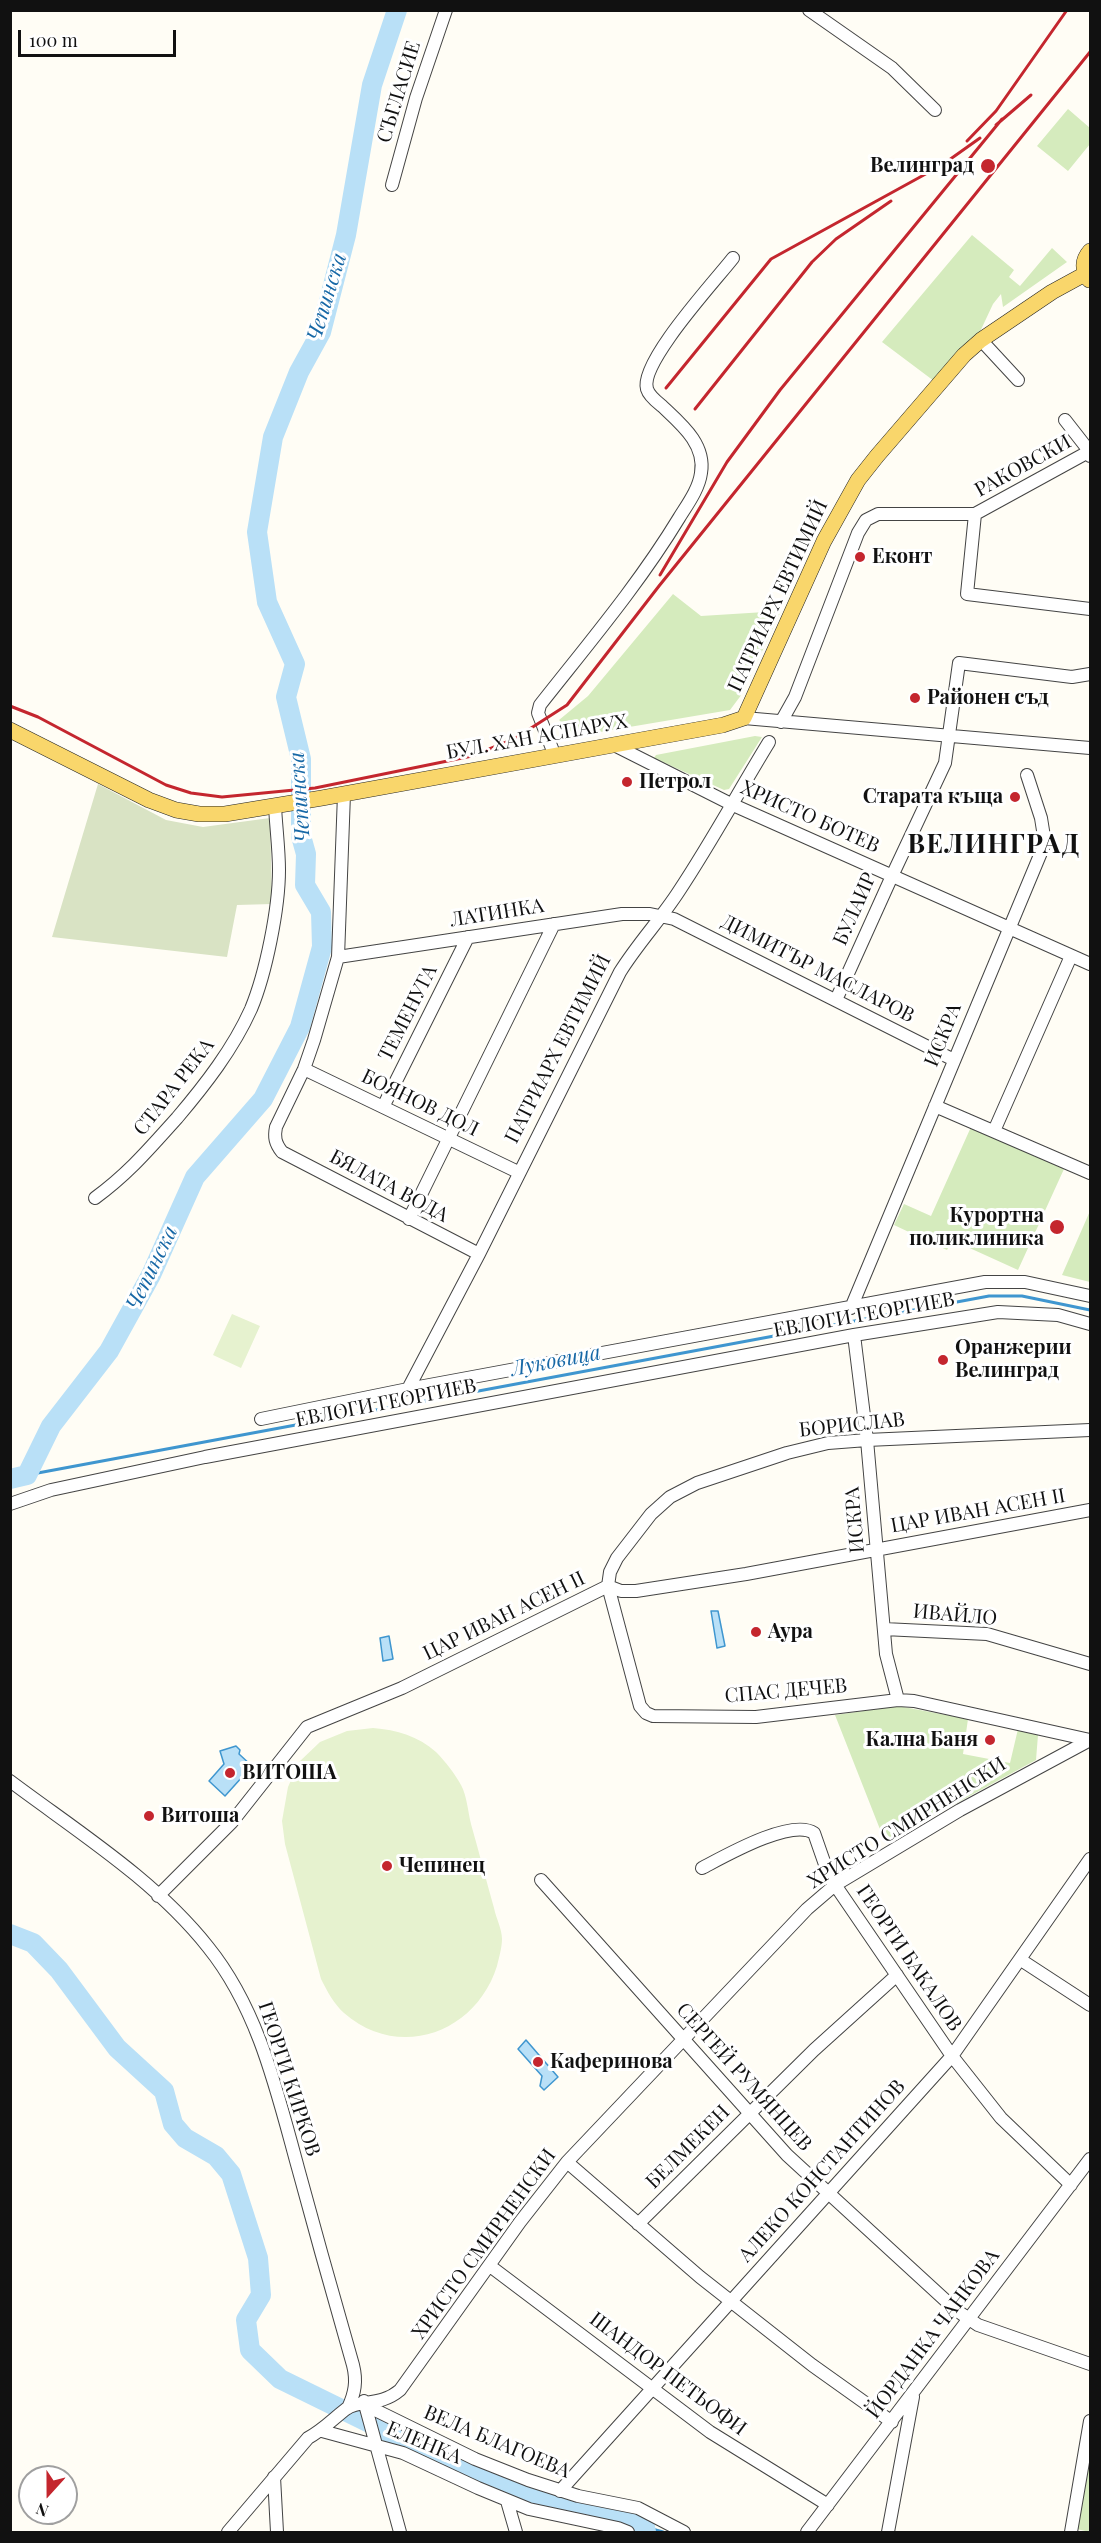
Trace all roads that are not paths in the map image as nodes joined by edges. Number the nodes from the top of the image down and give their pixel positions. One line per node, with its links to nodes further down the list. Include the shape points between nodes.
1 (446, 10): 4 (street, СЪГЛАСИЕ)
2 (809, 10): 3 (street, via 892,68)
3 (935, 110)
4 (392, 185)
5 (1090, 251): 7 (main road, via 1083,264)
6 (733, 258): 23 (street, via 667,339 647,381 653,399 696,444 701,475 655,557 540,705 538,713)
7 (1088, 278): 8 (main road, ПАТРИАРХ ЕВТИМИЙ, via 1052,292)
8 (981, 340): 9 (street); 16 (main road, ПАТРИАРХ ЕВТИМИЙ, via 910,416 858,480 824,541)
9 (1018, 380)
10 (1065, 420): 11 (street)
11 (1090, 451): 12 (street); 13 (street, РАКОВСКИ)
12 (1090, 456)
13 (975, 514): 14 (street, via 967,594); 17 (street, via 878,514 866,520)
14 (1090, 609)
15 (1090, 674): 19 (street, БУЛАИР, via 1072,677 959,663)
16 (744, 718): 17 (street, БУЛ. ХАН АСПАРУХ); 21 (main road, БУЛ. ХАН АСПАРУХ)
17 (782, 722): 19 (street, БУЛ. ХАН АСПАРУХ)
18 (10, 730): 27 (main road, БУЛ. ХАН АСПАРУХ, via 125,789 176,810 225,813)
19 (950, 736): 22 (street, БУЛ. ХАН АСПАРУХ); 28 (street, БУЛАИР, via 945,763)
20 (769, 742): 26 (street, ПАТРИАРХ ЕВТИМИЙ)
21 (614, 745): 23 (main road, БУЛ. ХАН АСПАРУХ); 26 (street, ХРИСТО БОТЕВ)
22 (1090, 748)
23 (555, 756): 25 (main road, БУЛ. ХАН АСПАРУХ)
24 (1027, 775): 31 (street, ИСКРА, via 1046,843)
25 (344, 794): 27 (main road, БУЛ. ХАН АСПАРУХ); 34 (street)
26 (731, 804): 28 (street, ХРИСТО БОТЕВ); 29 (street, ПАТРИАРХ ЕВТИМИЙ)
27 (282, 805): 45 (street, СТАРА РЕКА, via 276,908 252,1007 231,1047 185,1108 124,1177)
28 (892, 876): 31 (street, ХРИСТО БОТЕВ); 36 (street, БУЛАИР)
29 (663, 916): 30 (street, ЛАТИНКА, via 622,914); 36 (street, ДИМИТЪР МАСЛАРОВ); 43 (street, ПАТРИАРХ ЕВТИМИЙ, via 620,972)
30 (554, 924): 32 (street, ЛАТИНКА); 42 (street)
31 (1008, 928): 33 (street, ХРИСТО БОТЕВ); 37 (street, ИСКРА)
32 (468, 937): 34 (street, ЛАТИНКА); 40 (street, ТЕМЕНУГА)
33 (1071, 956): 35 (street, ХРИСТО БОТЕВ); 41 (street)
34 (338, 957): 38 (street)
35 (1090, 964)
36 (836, 1000): 37 (street, ДИМИТЪР МАСЛАРОВ)
37 (954, 1060): 39 (street, ИСКРА)
38 (304, 1069): 40 (street, БОЯНОВ ДОЛ); 46 (street, БЯЛАТА ВОДА, via 276,1127 276,1145 282,1152)
39 (936, 1106): 41 (street); 49 (street, ИСКРА)
40 (383, 1107): 42 (street, БОЯНОВ ДОЛ)
41 (994, 1131): 44 (street)
42 (449, 1138): 43 (street, БОЯНОВ ДОЛ); 46 (street)
43 (518, 1172): 47 (street, ПАТРИАРХ ЕВТИМИЙ)
44 (1090, 1173)
45 (95, 1198)
46 (409, 1219): 47 (street, БЯЛАТА ВОДА)
47 (478, 1254): 52 (street, ПАТРИАРХ ЕВТИМИЙ)
48 (1090, 1296): 49 (street, ЕВЛОГИ ГЕОРГИЕВ, via 1024,1282 985,1282)
49 (851, 1308): 52 (street, ЕВЛОГИ ГЕОРГИЕВ)
50 (1090, 1324): 51 (street, ЕВЛОГИ ГЕОРГИЕВ, via 1058,1315 998,1312)
51 (854, 1335): 55 (street, ИСКРА); 56 (street, ЕВЛОГИ ГЕОРГИЕВ, via 205,1457 51,1490)
52 (408, 1389): 53 (street, ЕВЛОГИ ГЕОРГИЕВ)
53 (261, 1419)
54 (1090, 1430): 55 (street, БОРИСЛАВ)
55 (867, 1440): 58 (street, ИСКРА); 59 (street, БОРИСЛАВ, via 808,1447 697,1483 651,1514 617,1558)
56 (10, 1504)
57 (1090, 1510): 58 (street, ЦАР ИВАН АСЕН II)
58 (877, 1549): 59 (street, ЦАР ИВАН АСЕН II, via 636,1591); 60 (street, ИСКРА)
59 (608, 1586): 62 (street, СПАС ДЕЧЕВ, via 640,1706 653,1716 756,1717); 69 (street, ЦАР ИВАН АСЕН II, via 402,1688 307,1727 231,1822)
60 (884, 1629): 61 (street, ИВАЙЛО, via 987,1634); 62 (street, ИСКРА)
61 (1090, 1664)
62 (898, 1700): 63 (street, СПАС ДЕЧЕВ)
63 (1090, 1740): 68 (street, ХРИСТО СМИРНЕНСКИ, via 960,1810)
64 (10, 1781): 69 (street, ГЕОРГИ КИРКОВ)
65 (1090, 1859): 70 (street, АЛЕКО КОНСТАНТИНОВ)
66 (702, 1868): 68 (street, ГЕОРГИ БАКАЛОВ, via 763,1838 808,1829 818,1839)
67 (541, 1880): 73 (street, СЕРГЕЙ РУМЯНЦЕВ)
68 (835, 1886): 71 (street, ГЕОРГИ БАКАЛОВ); 73 (street, ХРИСТО СМИРНЕНСКИ, via 807,1909)
69 (158, 1896): 85 (street, ГЕОРГИ КИРКОВ, via 218,1960 239,1990 254,2024)
70 (1021, 1960): 72 (street); 74 (street, АЛЕКО КОНСТАНТИНОВ)
71 (897, 1975): 74 (street, ГЕОРГИ БАКАЛОВ); 75 (street, БЕЛМЕКЕН)
72 (1090, 2005)
73 (685, 2040): 75 (street, СЕРГЕЙ РУМЯНЦЕВ); 77 (street, ХРИСТО СМИРНЕНСКИ)
74 (952, 2056): 78 (street, ГЕОРГИ БАКАЛОВ, via 1001,2118); 79 (street, АЛЕКО КОНСТАНТИНОВ)
75 (748, 2114): 79 (street, СЕРГЕЙ РУМЯНЦЕВ); 80 (street, БЕЛМЕКЕН)
76 (1090, 2159): 78 (street, ЙОРДАНКА ЧАНКОВА)
77 (567, 2162): 80 (street); 81 (street, ХРИСТО СМИРНЕНСКИ)
78 (1071, 2185): 83 (street, ЙОРДАНКА ЧАНКОВА)
79 (827, 2194): 82 (street, АЛЕКО КОНСТАНТИНОВ); 83 (street, СЕРГЕЙ РУМЯНЦЕВ)
80 (638, 2224): 82 (street)
81 (490, 2266): 86 (street, ШАНДОР ПЕТЬОФИ); 89 (street, ХРИСТО СМИРНЕНСКИ, via 400,2390)
82 (731, 2301): 86 (street, АЛЕКО КОНСТАНТИНОВ); 91 (street)
83 (968, 2320): 84 (street, СЕРГЕЙ РУМЯНЦЕВ); 87 (street, ЙОРДАНКА ЧАНКОВА)
84 (1090, 2364)
85 (356, 2377): 88 (street, ГЕОРГИ КИРКОВ); 89 (street, ГЕОРГИ КИРКОВ)
86 (653, 2387): 96 (street, АЛЕКО КОНСТАНТИНОВ); 98 (street, ШАНДОР ПЕТЬОФИ, via 710,2432)
87 (914, 2393): 91 (street, ЙОРДАНКА ЧАНКОВА); 106 (street)
88 (348, 2408): 89 (street, ХРИСТО СМИРНЕНСКИ); 92 (street)
89 (366, 2409): 93 (street, ГЕОРГИ КИРКОВ); 96 (street, ВЕЛА БЛАГОЕВА)
90 (1090, 2421): 94 (street)
91 (892, 2422): 98 (street, ЙОРДАНКА ЧАНКОВА)
92 (322, 2431): 93 (street, ЕЛЕНКА, via 340,2437); 95 (street, via 308,2438)
93 (374, 2438): 97 (street, ЕЛЕНКА); 101 (street, ГЕОРГИ КИРКОВ)
94 (1088, 2447): 107 (street)
95 (274, 2477): 99 (street); 100 (street)
96 (560, 2491): 104 (street, ВЕЛА БЛАГОЕВА, via 638,2508)
97 (507, 2501): 102 (street); 103 (street, ЕЛЕНКА)
98 (828, 2505): 105 (street, ЙОРДАНКА ЧАНКОВА)
99 (228, 2532)
100 (277, 2532)
101 (400, 2532)
102 (516, 2532)
103 (628, 2532)
104 (684, 2532)
105 (807, 2532)
106 (888, 2532)
107 (1071, 2532)

